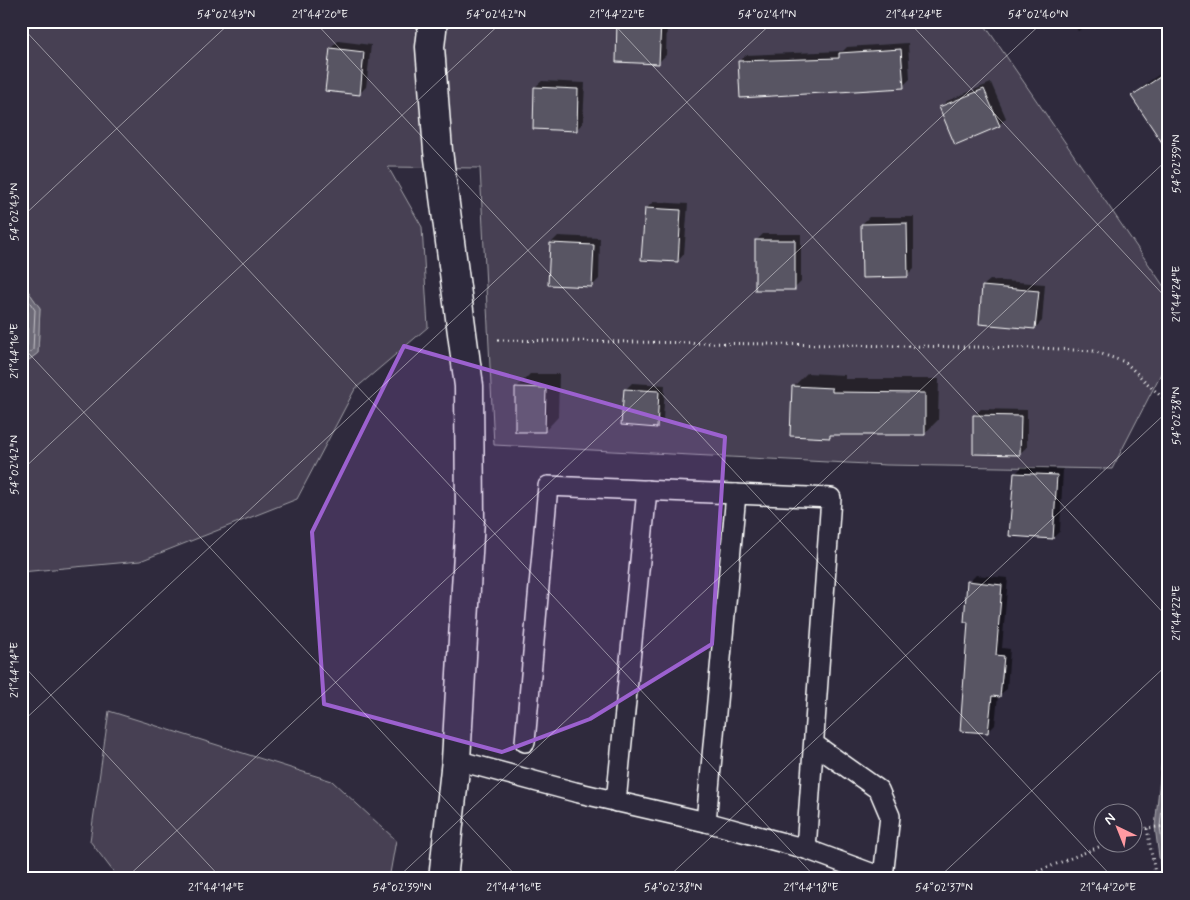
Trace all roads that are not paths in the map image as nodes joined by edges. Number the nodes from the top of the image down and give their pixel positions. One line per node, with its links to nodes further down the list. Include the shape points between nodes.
1 (433, 21): 6 (street, via 430,47 438,151 469,386 470,518)
2 (647, 490): 3 (lane); 4 (lane, via 548,486); 7 (lane)
3 (736, 494): 5 (lane, via 831,498); 8 (lane)
4 (525, 742)
5 (814, 744): 9 (lane); 10 (lane, via 879,790 890,816)
6 (456, 760): 7 (lane); 11 (street)
7 (616, 802): 8 (lane)
8 (706, 822): 9 (lane)
9 (806, 849): 10 (lane)
10 (885, 878)
11 (443, 879)

